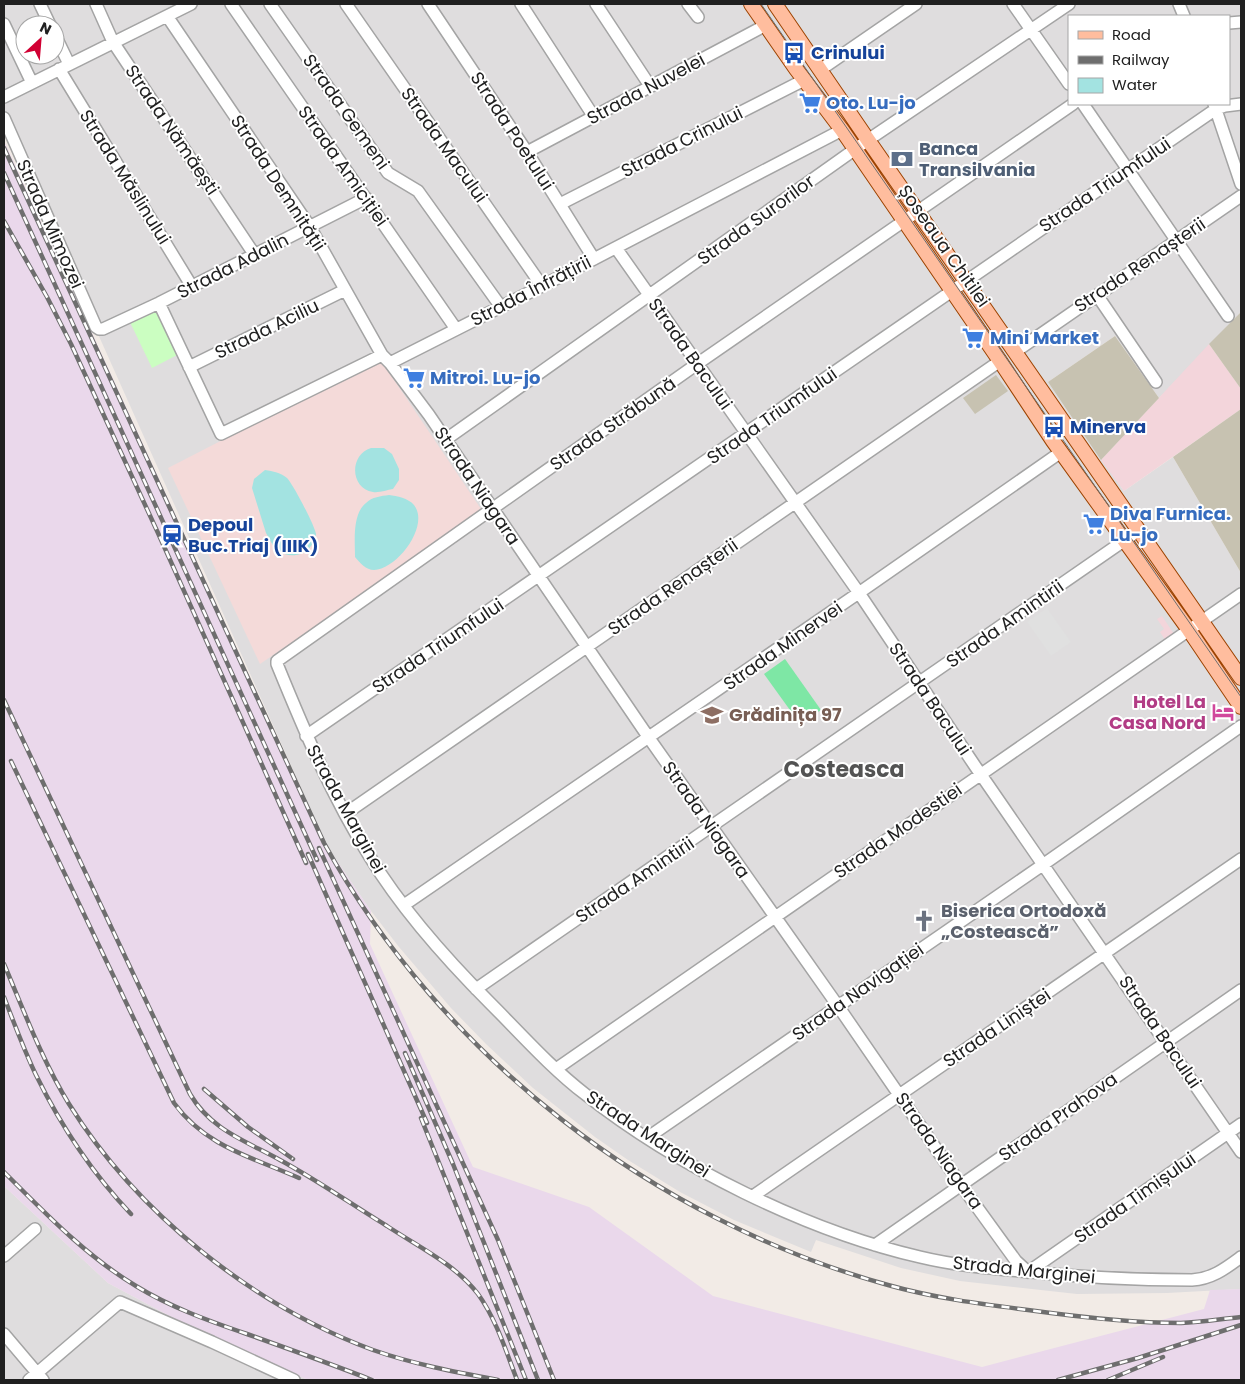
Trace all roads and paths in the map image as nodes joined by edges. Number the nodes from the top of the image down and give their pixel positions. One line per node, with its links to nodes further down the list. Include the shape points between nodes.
1 (96, 4): 20 (street, Strada Nămăești)
2 (191, 4): 15 (street)
3 (231, 4): 41 (street, Strada Amiciției)
4 (270, 4): 57 (street, Strada Gemeni, via 388,173 418,191)
5 (346, 4): 51 (street, Strada Macului)
6 (428, 4): 37 (street, Strada Poetului)
7 (521, 4): 32 (street)
8 (596, 4): 26 (street)
9 (688, 4): 16 (street)
10 (751, 4): 18 (main road, Șoseaua Chitilei)
11 (775, 4): 22 (main road, Șoseaua Chitilei)
12 (916, 4): 22 (street)
13 (1014, 4): 19 (street)
14 (1069, 4): 19 (street, Strada Surorilor)
15 (169, 11): 20 (street); 44 (street, Strada Demnității)
16 (698, 17)
17 (4, 24): 24 (street)
18 (766, 25): 23 (main road, Șoseaua Chitilei); 26 (street, Strada Nuvelei)
19 (1032, 30): 25 (street); 35 (street, Strada Surorilor)
20 (114, 42): 21 (street); 47 (street, Strada Nămăești)
21 (64, 67): 24 (street); 50 (street, Strada Măslinului)
22 (820, 70): 35 (main road, Șoseaua Chitilei)
23 (804, 80): 34 (main road, Șoseaua Chitilei); 42 (street, Strada Crinului)
24 (32, 83): 27 (street)
25 (1068, 83)
26 (650, 86): 32 (street, Strada Nuvelei)
27 (4, 97)
28 (1241, 104): 31 (street, Strada Triumfului)
29 (1072, 105): 43 (street, Strada Străbună)
30 (1084, 105): 38 (street)
31 (1215, 106): 38 (street, Strada Triumfului); 39 (street)
32 (594, 116): 37 (street, Strada Nuvelei)
33 (4, 118): 59 (street, Strada Mimozei)
34 (842, 130): 36 (main road, Șoseaua Chitilei); 46 (street, Strada Înfrățirii)
35 (868, 140): 36 (street, Strada Surorilor); 43 (main road, Șoseaua Chitilei)
36 (855, 149): 43 (main road, Șoseaua Chitilei); 55 (street, Strada Surorilor)
37 (526, 152): 42 (street, Strada Poetului)
38 (1128, 169): 45 (street); 49 (street, Strada Triumfului)
39 (1241, 184)
40 (1241, 196): 45 (street, Strada Renașterii)
41 (366, 198): 44 (street, Strada Adalin); 60 (street, Strada Amiciției)
42 (560, 204): 48 (street, Strada Poetului)
43 (910, 216): 49 (main road, Șoseaua Chitilei); 53 (main road, Șoseaua Chitilei); 64 (street, Strada Străbună)
44 (310, 227): 47 (street, Strada Adalin); 52 (street, Strada Demnității)
45 (1176, 241): 54 (street, Strada Renașterii); 58 (street)
46 (616, 248): 48 (street, Strada Înfrățirii); 55 (street, Strada Bacului)
47 (254, 254): 50 (street, Strada Adalin)
48 (594, 259): 51 (street, Strada Înfrățirii)
49 (965, 281): 53 (street, Strada Triumfului); 61 (main road, Șoseaua Chitilei)
50 (192, 285): 56 (street, Strada Adalin)
51 (542, 286): 57 (street, Strada Înfrățirii)
52 (345, 290): 62 (street, Strada Demnității); 65 (street, Strada Aciliu)
53 (952, 290): 63 (main road, Șoseaua Chitilei); 67 (street, Strada Triumfului)
54 (1097, 295): 61 (street, Strada Renașterii); 66 (street)
55 (650, 296): 64 (street, Strada Bacului); 68 (street, Strada Surorilor)
56 (159, 303): 59 (street, Strada Adalin); 65 (street)
57 (501, 307): 60 (street, Strada Înfrățirii)
58 (1228, 316)
59 (99, 329)
60 (456, 329): 62 (street, Strada Înfrățirii)
61 (1015, 352): 72 (main road, Șoseaua Chitilei)
62 (386, 359): 65 (street, Strada Înfrățirii, via 221,434); 68 (street, Strada Niagara)
63 (1000, 361): 69 (main road, Șoseaua Chitilei); 70 (street, Strada Renașterii)
64 (697, 364): 67 (street, Strada Bacului); 71 (street, Strada Străbună)
65 (189, 367)
66 (1156, 382)
67 (746, 434): 70 (street, Strada Bacului); 74 (street, Strada Triumfului)
68 (445, 440): 71 (street, Strada Niagara)
69 (1061, 452): 73 (main road, Șoseaua Chitilei); 75 (street, Strada Minervei)
70 (795, 502): 75 (street, Strada Bacului); 79 (street, Strada Renașterii)
71 (492, 509): 74 (street, Strada Niagara); 80 (street, Strada Străbună)
72 (1138, 531): 73 (street, Strada Amintirii); 77 (main road, Șoseaua Chitilei)
73 (1125, 540): 78 (main road, Șoseaua Chitilei); 82 (street, Strada Amintirii)
74 (539, 577): 79 (street, Strada Niagara); 85 (street, Strada Triumfului)
75 (859, 593): 82 (street, Strada Bacului); 86 (street, Strada Minervei)
76 (1241, 594): 77 (street, Strada Modestiei)
77 (1201, 622): 78 (street, Strada Modestiei); 81 (main road, Șoseaua Chitilei)
78 (1188, 630): 83 (main road, Șoseaua Chitilei); 87 (street, Strada Modestiei)
79 (587, 647): 86 (street, Strada Niagara); 88 (street, Strada Renașterii)
80 (277, 661): 85 (street, Strada Marginei)
81 (1241, 678)
82 (920, 683): 87 (street, Strada Bacului); 89 (street, Strada Amintirii)
83 (1241, 707)
84 (1241, 726): 91 (street, Strada Navigației)
85 (306, 736): 88 (street, Strada Marginei)
86 (649, 738): 89 (street, Strada Niagara); 92 (street, Strada Minervei)
87 (981, 773): 91 (street, Strada Bacului); 93 (street, Strada Modestiei)
88 (345, 814): 92 (street, Strada Marginei, via 370,858)
89 (712, 827): 93 (street, Strada Niagara); 95 (street, Strada Amintirii)
90 (1241, 859): 94 (street, Strada Liniștei)
91 (1044, 864): 94 (street, Strada Bacului); 97 (street, Strada Navigației)
92 (404, 905): 95 (street, Strada Marginei, via 437,948)
93 (775, 918): 97 (street, Strada Niagara); 99 (street, Strada Modestiei)
94 (1106, 954): 98 (street, Strada Bacului); 100 (street, Strada Liniștei)
95 (476, 989): 99 (street, Strada Marginei)
96 (1241, 990): 98 (street, Strada Prahova)
97 (838, 1006): 100 (street, Strada Niagara); 103 (street, Strada Navigației)
98 (1166, 1041): 102 (street, Strada Bacului); 105 (street, Strada Prahova)
99 (556, 1069): 103 (street, Strada Marginei, via 584,1094)
100 (899, 1095): 105 (street, Strada Niagara); 106 (street, Strada Liniștei)
101 (1241, 1124): 102 (street, Strada Timișului)
102 (1228, 1133): 104 (street, Strada Bacului); 111 (street, Strada Timișului)
103 (647, 1138): 106 (street, Strada Marginei)
104 (1241, 1152)
105 (961, 1185): 108 (street, Strada Prahova); 111 (street, Strada Niagara, via 1016,1261)
106 (753, 1196): 108 (street, Strada Marginei)
107 (34, 1229): 109 (street)
108 (875, 1246): 111 (street, Strada Marginei, via 962,1265)
109 (4, 1256)
110 (1241, 1257): 111 (street, Strada Marginei, via 1224,1270 1202,1279 1080,1277)
111 (1028, 1272)
112 (4, 1334): 113 (street)
113 (37, 1378): 114 (street, via 120,1302)
114 (294, 1380)

